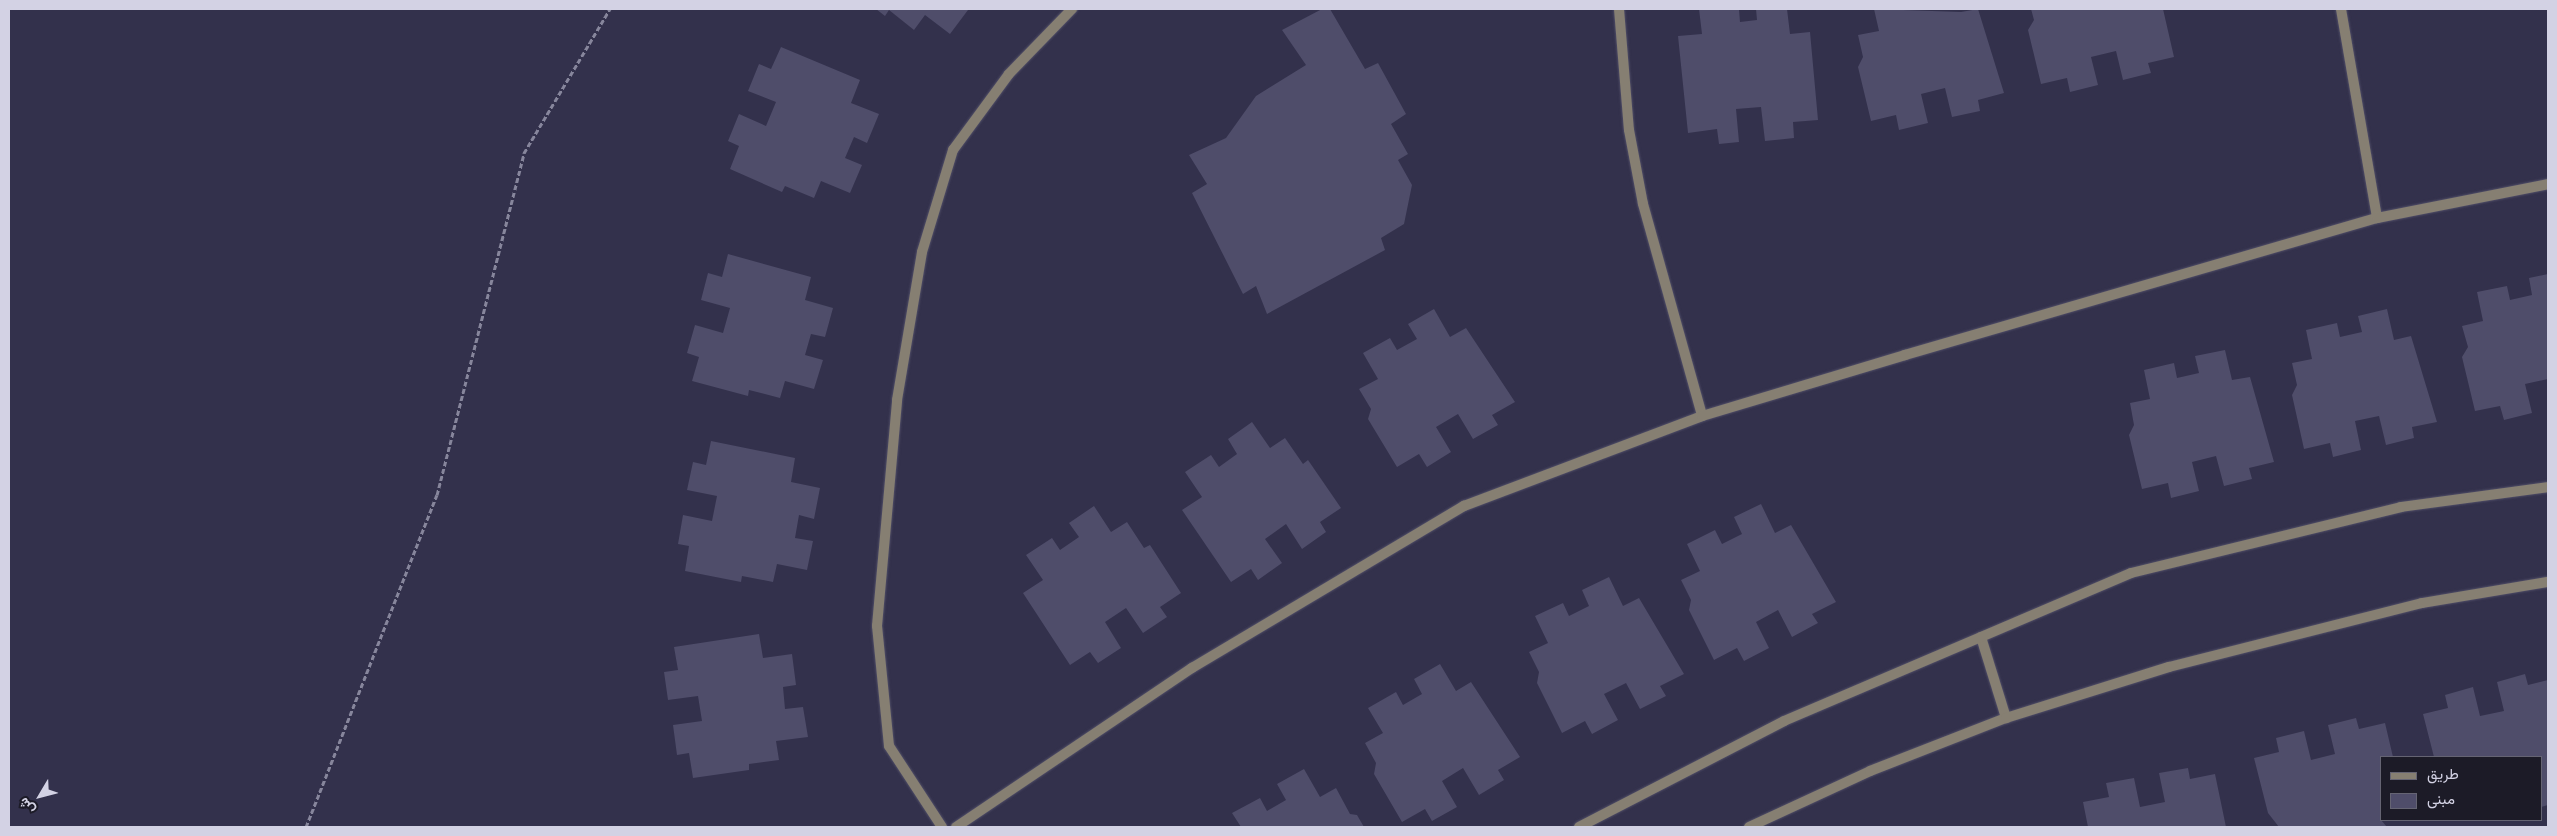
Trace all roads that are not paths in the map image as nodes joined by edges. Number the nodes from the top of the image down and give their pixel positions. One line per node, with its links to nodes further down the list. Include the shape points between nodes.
1 (1072, 9): 11 (street, via 1009,74 952,150 922,252 897,400 877,626 888,737 889,746)
2 (1619, 9): 6 (street, via 1630,130 1643,204)
3 (2341, 9): 5 (street)
4 (2548, 184): 5 (street)
5 (2377, 218): 6 (street)
6 (1702, 416): 12 (street, via 1464,506 1192,668)
7 (2548, 488): 9 (street, via 2401,507 2131,573)
8 (2548, 582): 10 (street, via 2422,603 2170,667)
9 (1981, 637): 10 (street); 13 (street, via 1784,721)
10 (2006, 718): 14 (street, via 1870,771)
11 (942, 827)
12 (956, 827)
13 (1579, 827)
14 (1748, 827)

